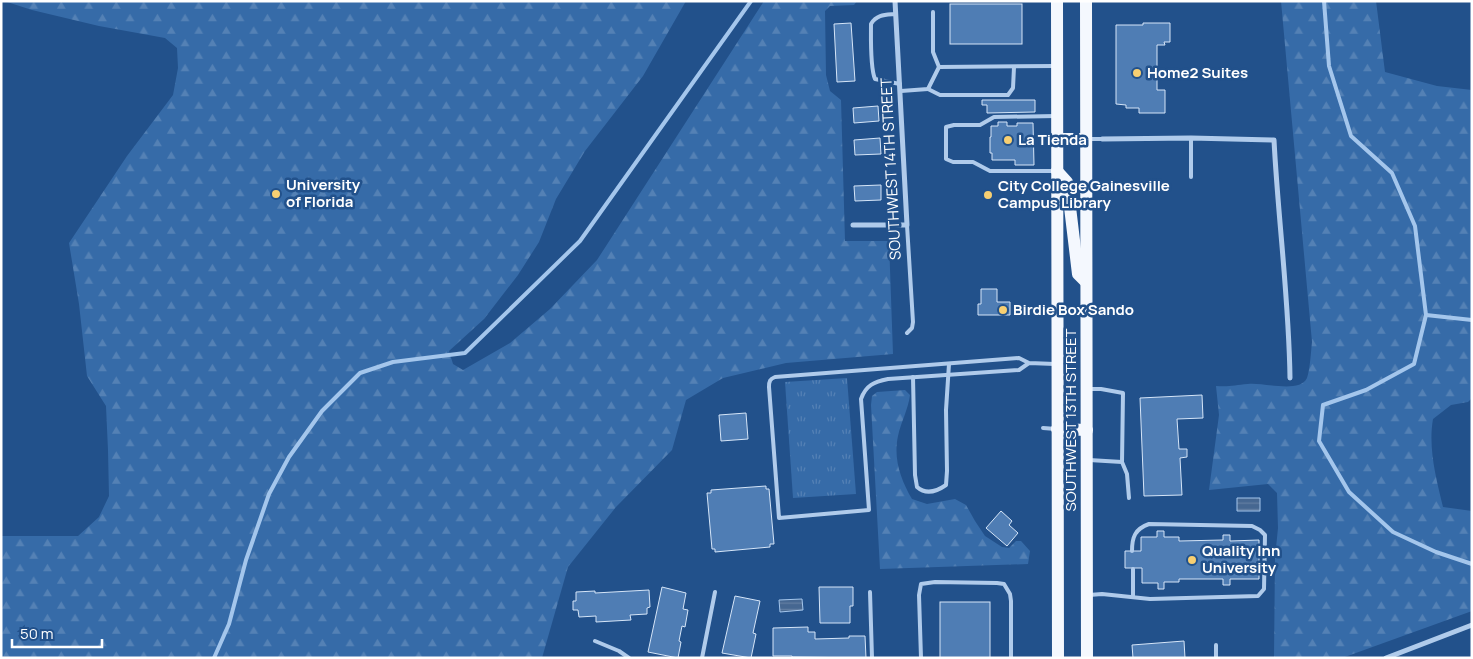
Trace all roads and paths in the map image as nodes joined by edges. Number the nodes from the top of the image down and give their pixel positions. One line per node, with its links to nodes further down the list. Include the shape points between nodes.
1 (895, 1): 5 (street, SOUTHWEST 14TH STREET)
2 (1057, 1): 6 (main road, SOUTHWEST 13TH STREET)
3 (1086, 1): 15 (main road, SOUTHWEST 13TH STREET)
4 (933, 12): 7 (lane, via 933,52)
5 (896, 14): 9 (street, SOUTHWEST 14TH STREET); 9 (lane, via 881,15 872,21 872,49 876,79)
6 (1057, 66): 8 (lane); 12 (main road, SOUTHWEST 13TH STREET)
7 (939, 67): 8 (lane); 10 (lane)
8 (1014, 67): 10 (lane, via 1014,88 1008,95 940,95)
9 (900, 84): 11 (street, SOUTHWEST 14TH STREET)
10 (928, 89): 11 (lane)
11 (901, 91): 20 (street, SOUTHWEST 14TH STREET)
12 (1057, 116): 14 (main road, SOUTHWEST 13TH STREET); 17 (lane, via 994,117 980,125 954,124 946,127 946,159 973,162 990,171)
13 (1191, 138): 16 (street); 18 (lane); 30 (street, via 1274,140 1290,337)
14 (1057, 139): 15 (main road); 17 (main road, SOUTHWEST 13TH STREET)
15 (1086, 139): 16 (lane); 21 (main road, SOUTHWEST 13TH STREET)
16 (1102, 139)
17 (1057, 171): 21 (main road, via 1067,182 1078,274); 27 (main road, SOUTHWEST 13TH STREET)
18 (1190, 177)
19 (853, 225): 20 (street)
20 (907, 225): 24 (lane, SOUTHWEST 14TH STREET, via 912,322 912,328)
21 (1086, 282): 22 (main road, SOUTHWEST 13TH STREET)
22 (1087, 313): 23 (lane); 31 (main road, SOUTHWEST 13TH STREET)
23 (1101, 313)
24 (907, 332)
25 (1029, 363): 26 (lane, via 1019,358); 27 (lane); 28 (lane, via 1019,370)
26 (949, 364): 28 (lane); 29 (lane, via 771,379 779,518 869,510 861,400 868,386 877,381)
27 (1057, 364): 33 (main road, SOUTHWEST 13TH STREET)
28 (949, 375): 29 (lane); 29 (lane, via 946,485 930,492 916,487)
29 (913, 377)
30 (1290, 378)
31 (1087, 389): 34 (main road, SOUTHWEST 13TH STREET); 36 (lane, via 1123,393)
32 (1043, 428): 33 (lane)
33 (1057, 429): 34 (main road); 52 (main road, SOUTHWEST 13TH STREET)
34 (1087, 430): 35 (main road, SOUTHWEST 13TH STREET)
35 (1087, 460): 36 (lane); 42 (main road, SOUTHWEST 13TH STREET)
36 (1122, 462): 37 (lane, via 1127,474)
37 (1129, 498)
38 (1132, 551): 43 (lane, via 1135,533 1149,524 1252,526 1265,535 1264,589 1258,596)
39 (1133, 569): 43 (lane)
40 (715, 592): 48 (lane)
41 (870, 592): 49 (lane)
42 (1087, 595): 43 (lane); 53 (main road, SOUTHWEST 13TH STREET)
43 (1133, 597)
44 (1472, 626): 55 (street)
45 (594, 640): 47 (lane)
46 (1216, 645): 54 (lane)
47 (628, 658)
48 (702, 658)
49 (872, 658)
50 (921, 658): 51 (lane, via 920,584 935,582 1004,584 1011,601)
51 (1011, 658)
52 (1058, 658)
53 (1087, 658)
54 (1216, 658)
55 (1386, 658)

